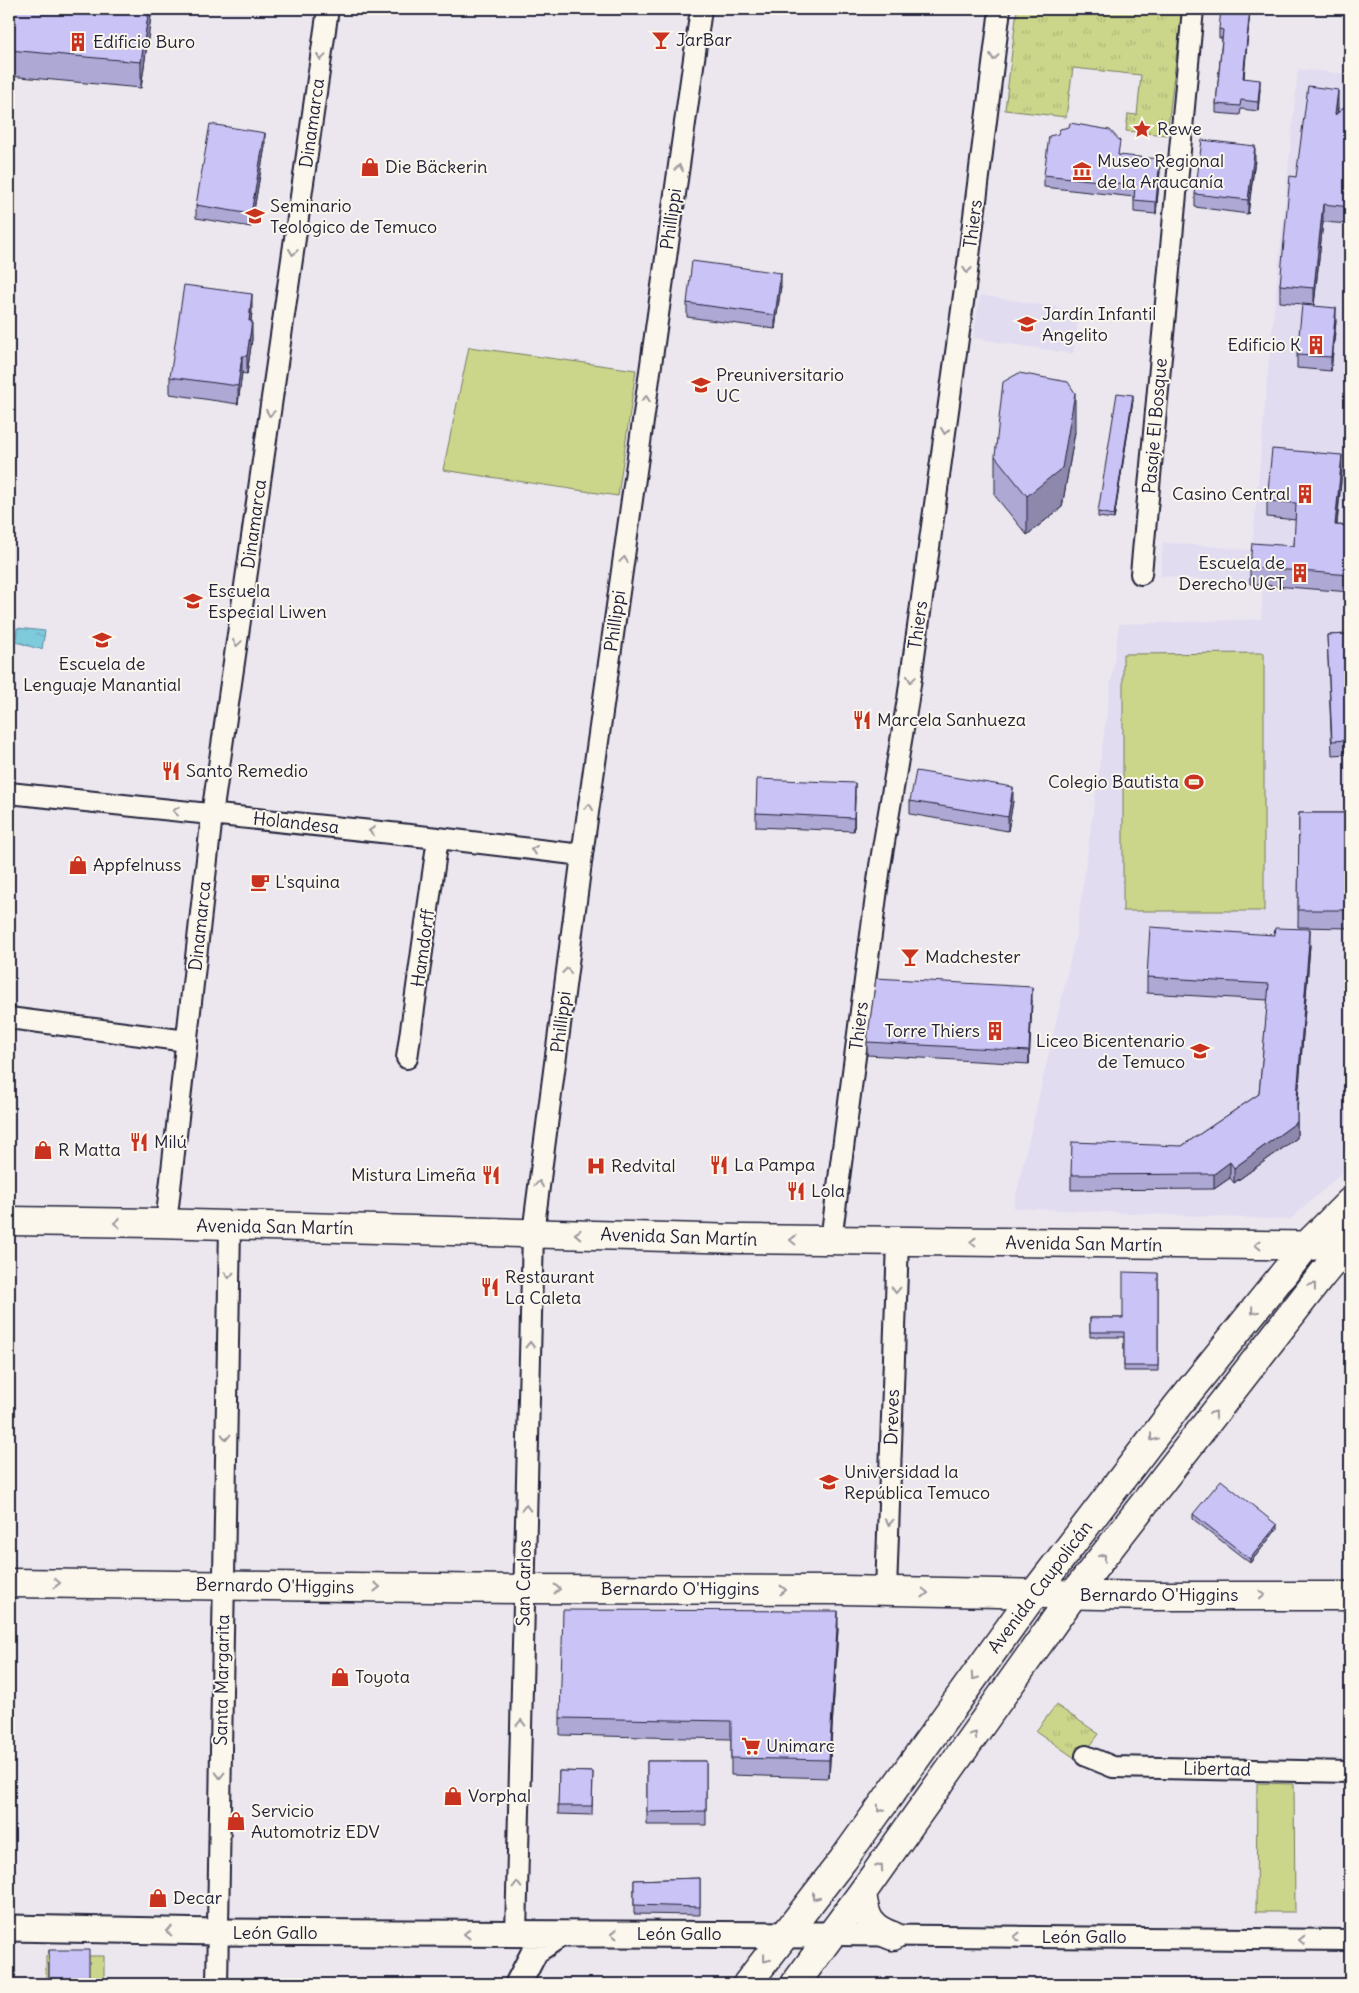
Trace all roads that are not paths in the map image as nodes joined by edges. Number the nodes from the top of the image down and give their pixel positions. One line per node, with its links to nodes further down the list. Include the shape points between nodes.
1 (328, 9): 7 (street, Dinamarca, one-way to 7)
2 (701, 9): 9 (street, Phillippi, one-way to 2)
3 (1000, 9): 18 (street, Thiers, one-way to 18, via 964,298 908,698 880,866)
4 (1193, 9): 5 (street, Pasaje El Bosque)
5 (1141, 574)
6 (9, 793): 7 (street, Holandesa, one-way to 6)
7 (212, 815): 8 (street, Holandesa, one-way to 7); 11 (street, Dinamarca)
8 (438, 838): 9 (street, Holandesa, one-way to 8); 12 (street, Hamdorff)
9 (582, 856): 17 (street, Phillippi, one-way to 9)
10 (9, 1018): 11 (street)
11 (187, 1041): 15 (street, Dinamarca)
12 (407, 1058)
13 (1350, 1202): 21 (main road, Avenida Caupolicán)
14 (9, 1222): 15 (main road, Avenida San Martín, one-way to 14)
15 (166, 1224): 16 (main road, Avenida San Martín)
16 (230, 1226): 17 (main road, Avenida San Martín); 23 (street, Santa Margarita, one-way to 23)
17 (533, 1233): 18 (main road, Avenida San Martín, one-way to 17); 24 (street, San Carlos, one-way to 17)
18 (831, 1240): 19 (main road, Avenida San Martín)
19 (898, 1241): 21 (main road, Avenida San Martín, one-way to 19); 25 (street, Dreves, one-way to 25)
20 (1348, 1244): 21 (main road, Avenida San Martín); 27 (main road, Avenida Caupolicán, one-way to 20)
21 (1306, 1246): 26 (main road, Avenida Caupolicán, one-way to 26, via 1178,1404)
22 (9, 1583): 23 (main road, Bernardo O'Higgins, one-way to 23)
23 (224, 1585): 24 (main road, Bernardo O'Higgins, one-way to 24); 33 (street, Santa Margarita, one-way to 33)
24 (524, 1589): 25 (main road, Bernardo O'Higgins, one-way to 25); 34 (street, San Carlos, one-way to 24)
25 (886, 1592): 26 (main road, Bernardo O'Higgins, one-way to 26)
26 (1033, 1595): 27 (main road, Bernardo O'Higgins); 36 (main road, Avenida Caupolicán, one-way to 36, via 844,1860)
27 (1073, 1595): 28 (main road, Bernardo O'Higgins, one-way to 28); 31 (main road, Avenida Caupolicán, one-way to 27)
28 (1350, 1596)
29 (1086, 1756): 30 (street, Libertad, via 1114,1768)
30 (1350, 1772)
31 (862, 1893): 37 (main road, Avenida Caupolicán); 38 (main road, via 864,1910 870,1922 879,1931)
32 (9, 1928): 33 (street, León Gallo, one-way to 32)
33 (218, 1932): 34 (street, León Gallo, one-way to 33); 40 (street, Santa Margarita)
34 (516, 1934): 35 (street, León Gallo)
35 (560, 1934): 36 (street, León Gallo, one-way to 35); 41 (street, via 535,1951)
36 (786, 1934): 37 (street, León Gallo); 42 (main road, Avenida Caupolicán, one-way to 42)
37 (831, 1935): 38 (street, León Gallo); 43 (main road, Avenida Caupolicán)
38 (893, 1936): 39 (street, León Gallo, one-way to 38)
39 (1350, 1940)
40 (217, 1984)
41 (518, 1984)
42 (747, 1984)
43 (794, 1984)

